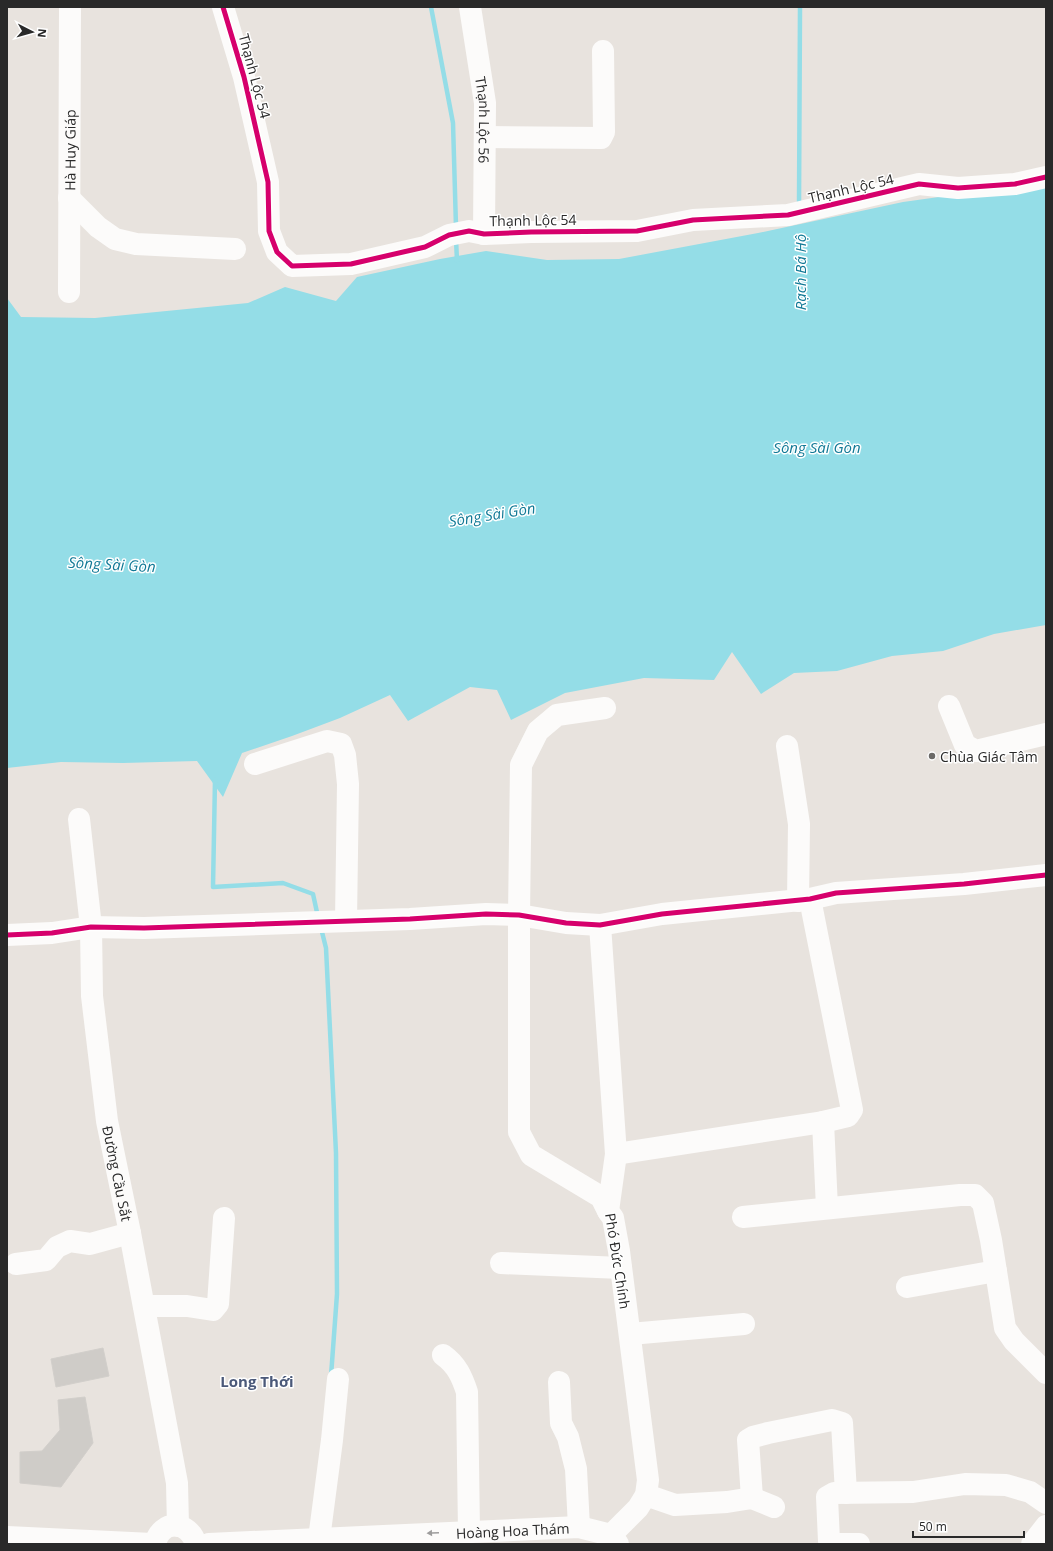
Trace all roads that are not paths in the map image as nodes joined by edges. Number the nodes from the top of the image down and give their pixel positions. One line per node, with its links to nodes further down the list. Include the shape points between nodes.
1 (70, 7): 7 (street, Hà Huy Giáp)
2 (223, 7): 8 (street, Thạnh Lộc 54, via 244,76 268,182 269,231 277,252 292,266 352,264 425,247)
3 (470, 7): 5 (street, Thạnh Lộc 56, via 485,103)
4 (603, 51): 5 (street, via 604,132 601,138)
5 (485, 137): 8 (street, Thạnh Lộc 56)
6 (1046, 177): 8 (street, Thạnh Lộc 54, via 1015,184 958,188 919,184 799,212 693,220 636,232)
7 (69, 198): 9 (street, via 98,228 115,239 136,244); 10 (street, Hà Huy Giáp)
8 (466, 234)
9 (235, 249)
10 (69, 292)
11 (949, 706): 13 (street, via 965,745 976,751)
12 (605, 708): 19 (street, via 557,715 538,731 521,765)
13 (1046, 734)
14 (787, 746): 18 (street, via 799,824)
15 (255, 764): 20 (street, via 327,741 341,744 345,755 348,784)
16 (79, 819): 22 (street, Đường Cầu Sắt)
17 (1046, 875): 18 (street, via 836,893)
18 (804, 900): 21 (street, via 662,914); 24 (street, via 852,1110 848,1116)
19 (519, 915): 20 (street, via 486,914); 21 (street, via 566,923); 27 (street, via 519,1132 531,1155 601,1197)
20 (329, 921): 22 (street, via 144,928)
21 (600, 925): 25 (street, Phó Đức Chính)
22 (91, 927): 23 (street); 30 (street, Đường Cầu Sắt, via 92,996 107,1121)
23 (7, 935)
24 (823, 1122): 25 (street); 26 (street)
25 (616, 1154): 27 (street, Phó Đức Chính)
26 (827, 1208): 28 (street); 34 (street, via 975,1195 983,1203)
27 (608, 1211): 33 (street, Phó Đức Chính, via 613,1218)
28 (743, 1216)
29 (224, 1218): 36 (street, via 218,1304 213,1310 187,1306)
30 (130, 1233): 32 (street, via 90,1244 70,1241 57,1247 46,1260); 36 (street, Đường Cầu Sắt)
31 (501, 1263): 33 (street)
32 (16, 1264)
33 (621, 1268): 38 (street, Phó Đức Chính)
34 (996, 1271): 35 (street); 40 (street, via 1004,1328 1014,1342)
35 (907, 1287)
36 (144, 1306): 48 (street, Đường Cầu Sắt, via 177,1483)
37 (744, 1324): 38 (street)
38 (630, 1334): 44 (street, Phó Đức Chính, via 648,1480)
39 (444, 1355): 50 (street, via 461,1374 467,1392)
40 (1046, 1373)
41 (338, 1378): 53 (street)
42 (559, 1382): 51 (street, via 560,1423 568,1437 576,1469)
43 (846, 1493): 45 (street, via 842,1423 832,1420 748,1440); 46 (street, via 913,1492 965,1484 1006,1485 1030,1492); 58 (street, via 834,1493 828,1497 829,1541 834,1544)
44 (646, 1495): 45 (street, via 675,1505); 54 (street)
45 (752, 1498): 47 (street)
46 (1046, 1503)
47 (774, 1507)
48 (178, 1526): 55 (street, via 165,1528); 56 (street, via 191,1532)
49 (1046, 1526): 59 (street)
50 (469, 1531): 51 (street, Hoàng Hoa Thám); 53 (street, Hoàng Hoa Thám, one-way to 53)
51 (574, 1533): 54 (street, Hoàng Hoa Thám)
52 (7, 1537): 55 (street)
53 (320, 1539): 57 (street, Hoàng Hoa Thám)
54 (615, 1539)
55 (153, 1544)
56 (196, 1544)
57 (209, 1544)
58 (859, 1544)
59 (1032, 1544)

